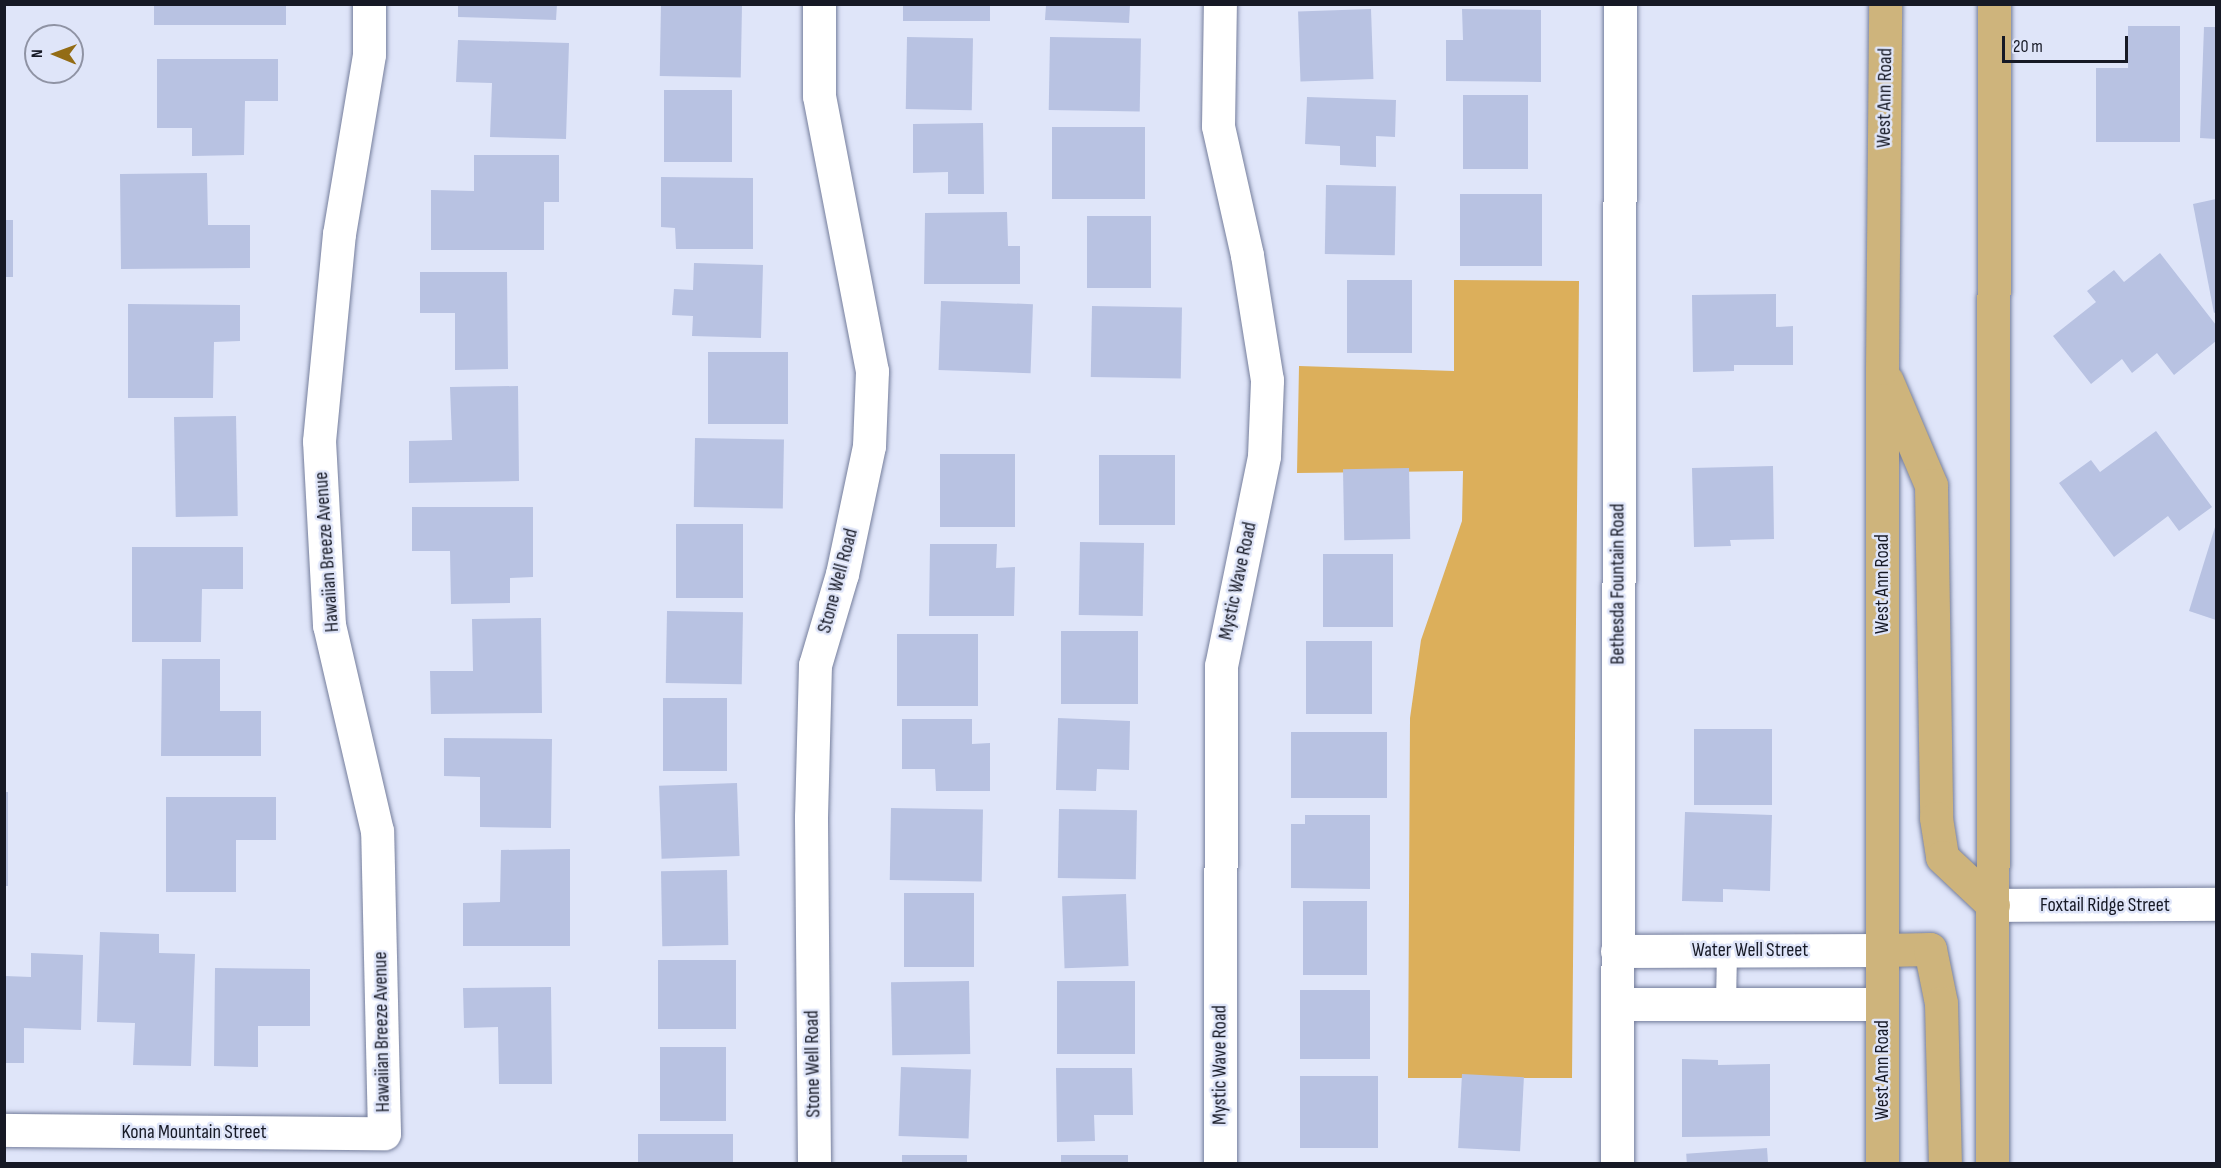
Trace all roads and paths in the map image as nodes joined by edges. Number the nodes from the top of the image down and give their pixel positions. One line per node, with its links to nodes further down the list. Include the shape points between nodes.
1 (369, 4): 17 (street, Hawaiian Breeze Avenue, via 369,54 339,234 320,441 329,625 377,831)
2 (819, 4): 18 (street, Stone Well Road, via 819,96 872,371 869,446 842,574 815,665 811,817)
3 (1220, 4): 19 (street, Mystic Wave Road, via 1218,126 1247,255 1267,380 1264,456 1221,666)
4 (1620, 4): 12 (street, Bethesda Fountain Road)
5 (1885, 4): 7 (main road, West Ann Road)
6 (1994, 4): 9 (main road)
7 (1882, 368): 9 (main road, via 1931,485 1936,818 1942,857); 11 (main road, West Ann Road)
8 (2217, 904): 9 (street, Foxtail Ridge Street)
9 (1993, 905): 23 (main road)
10 (1727, 950): 11 (street, Water Well Street); 12 (street, Water Well Street); 14 (lane)
11 (1882, 950): 15 (main road, West Ann Road); 22 (main road, via 1930,949 1941,1003)
12 (1617, 951): 13 (street, Bethesda Fountain Road)
13 (1617, 1004): 14 (street); 20 (street, Bethesda Fountain Road)
14 (1726, 1004): 15 (street)
15 (1882, 1004): 21 (main road, West Ann Road)
16 (4, 1130): 17 (street, Kona Mountain Street)
17 (384, 1133)
18 (814, 1164)
19 (1220, 1164)
20 (1617, 1164)
21 (1882, 1164)
22 (1945, 1164)
23 (1992, 1164)

